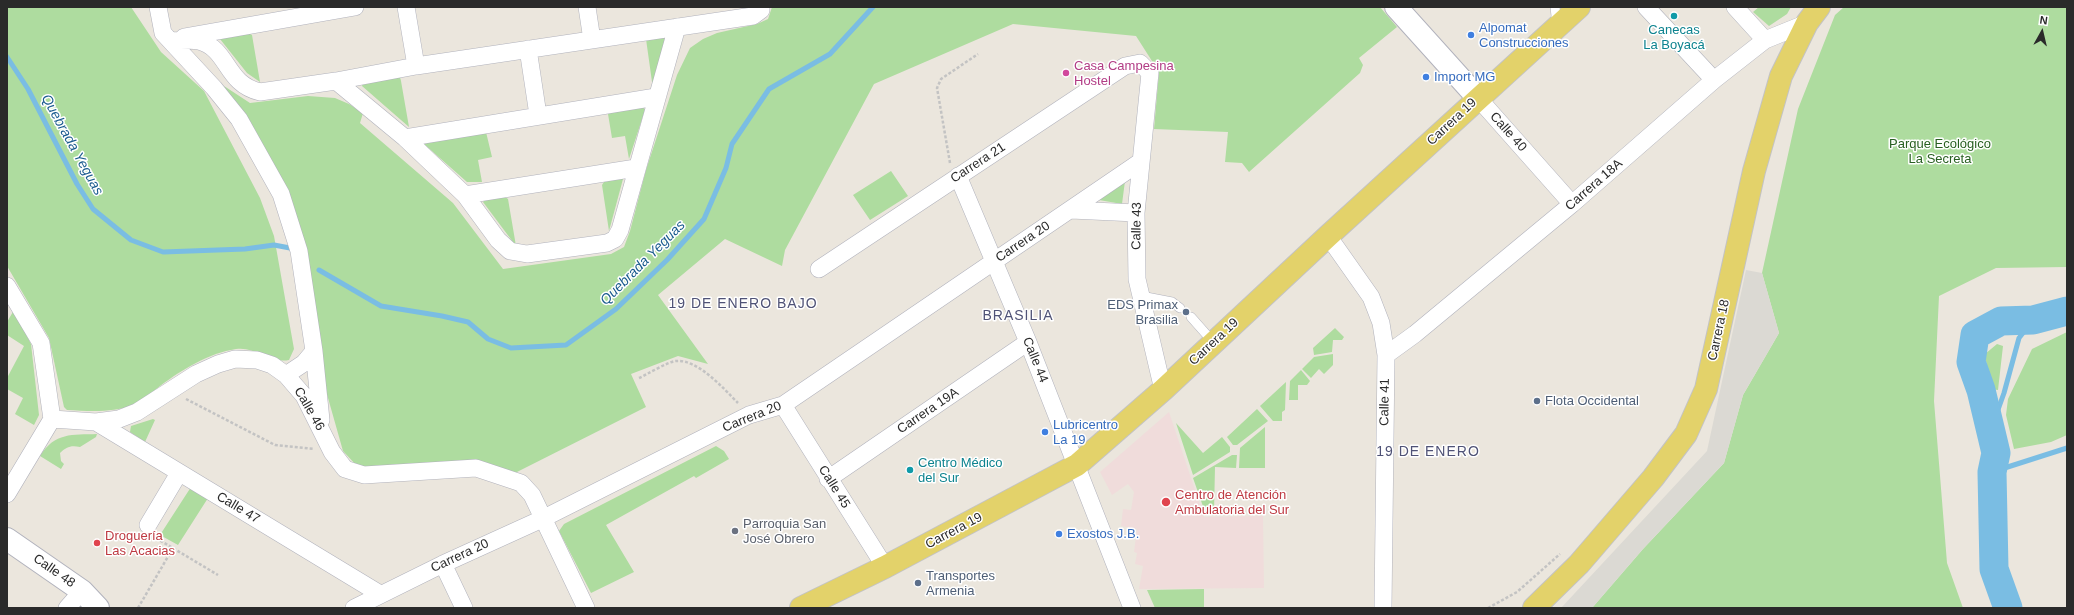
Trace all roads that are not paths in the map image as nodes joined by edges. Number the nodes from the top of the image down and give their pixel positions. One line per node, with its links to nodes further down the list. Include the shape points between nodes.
1 (158, 7): 15 (street, via 163,33)
2 (354, 7): 15 (street, via 193,34)
3 (406, 7): 18 (street)
4 (587, 7): 13 (street)
5 (761, 7): 12 (street, via 753,16)
6 (1396, 7): 22 (street, Calle 40)
7 (1579, 7): 11 (main road, Carrera 19)
8 (1646, 7): 19 (street)
9 (1735, 7): 14 (street)
10 (1813, 15): 14 (street, Carrera 18A); 60 (main road, Carrera 18, via 1781,76 1754,171 1706,390 1686,434 1653,478 1580,564)
11 (1556, 17): 22 (main road, Carrera 19)
12 (677, 27): 13 (street); 21 (street)
13 (592, 40): 16 (street)
14 (1765, 40): 19 (street, Carrera 18A)
15 (171, 41): 20 (street, via 198,41 209,45 217,52 235,79 248,89 260,92); 41 (street, via 239,119 281,194 298,251)
16 (528, 50): 18 (street); 23 (street)
17 (1140, 63): 25 (street, Calle 43, via 1150,73); 27 (street, Carrera 21, via 1125,66)
18 (416, 66): 20 (street)
19 (1714, 80): 29 (street, Carrera 18A)
20 (336, 81): 24 (street)
21 (656, 97): 23 (street); 26 (street)
22 (1478, 98): 29 (street, Calle 40); 32 (main road, Carrera 19)
23 (538, 115): 24 (street)
24 (405, 138): 28 (street)
25 (1140, 162): 30 (street, Carrera 20); 31 (street, Calle 43)
26 (636, 168): 28 (street); 28 (street, via 620,230 616,239 607,243 526,254 510,251 498,240)
27 (958, 176): 33 (street, Calle 44); 34 (street, Carrera 21)
28 (465, 195)
29 (1572, 204): 42 (street, Carrera 18A)
30 (1071, 210): 31 (street); 33 (street, Carrera 20)
31 (1136, 213): 36 (street, Calle 43, via 1137,279)
32 (1328, 236): 40 (main road, Carrera 19); 42 (street, Calle 41, via 1371,297 1381,323)
33 (994, 261): 39 (street, Calle 44); 45 (street, Carrera 20)
34 (819, 269)
35 (7, 286): 46 (street, via 41,342)
36 (1141, 296): 37 (lane, via 1172,302); 44 (street, Calle 43)
37 (1180, 308)
38 (1191, 317): 40 (lane)
39 (1028, 342): 49 (street, Calle 44); 51 (street, Carrera 19A)
40 (1214, 343): 44 (main road, Carrera 19)
41 (314, 350): 43 (street, via 304,363); 48 (street)
42 (1386, 355): 68 (street, Calle 41)
43 (286, 375): 47 (street, Calle 46, via 272,365 257,360 235,359 196,374 137,412 119,419); 48 (street, Calle 46, via 304,396)
44 (1163, 390): 49 (main road, Carrera 19)
45 (783, 405): 51 (street, Calle 45); 53 (street, Carrera 20, via 748,415)
46 (52, 419): 47 (street, Calle 46); 52 (street)
47 (96, 422): 50 (street, Calle 47)
48 (322, 433): 53 (street, Calle 46, via 345,469 364,475 476,468 521,483 532,495)
49 (1077, 465): 57 (main road, Carrera 19); 67 (street, Calle 44)
50 (179, 473): 54 (street); 59 (street, Calle 47)
51 (828, 479): 57 (street, Calle 45)
52 (7, 494)
53 (542, 519): 56 (street, Carrera 20); 65 (street, Calle 46)
54 (149, 529)
55 (7, 539): 58 (street, Calle 48)
56 (442, 564): 59 (street, Carrera 20); 64 (street)
57 (885, 567): 66 (main road, Carrera 19)
58 (82, 591): 61 (street); 62 (street, Calle 48)
59 (380, 594): 63 (street, Carrera 20)
60 (1536, 607)
61 (67, 608)
62 (98, 608)
63 (356, 608)
64 (464, 608)
65 (586, 608)
66 (801, 608)
67 (1132, 608)
68 (1383, 608)

